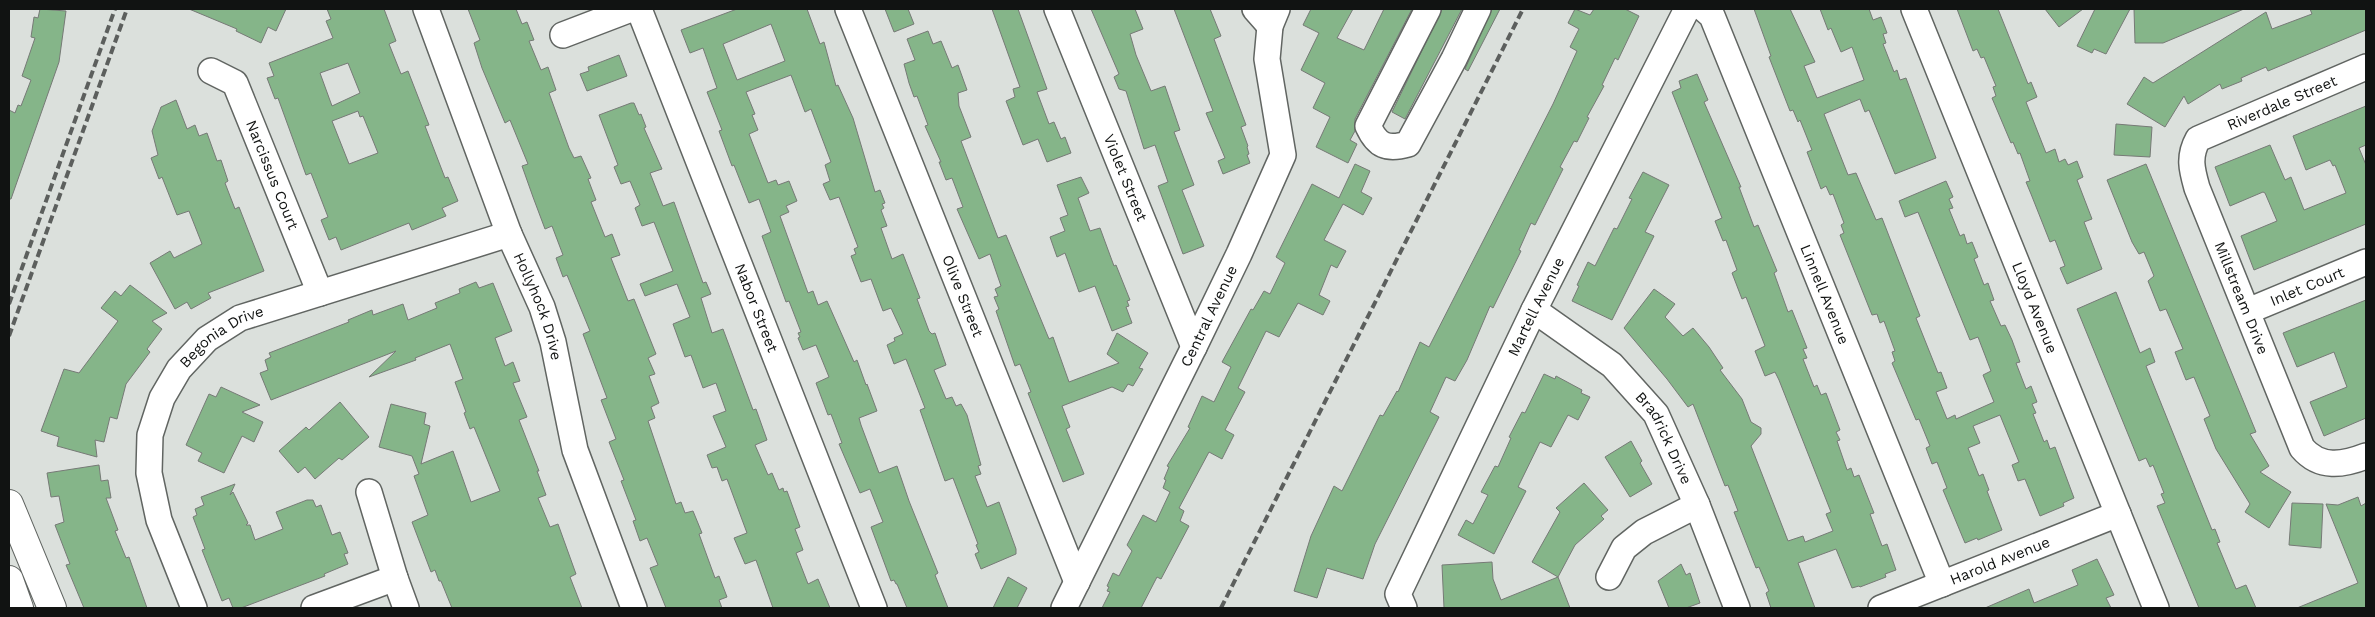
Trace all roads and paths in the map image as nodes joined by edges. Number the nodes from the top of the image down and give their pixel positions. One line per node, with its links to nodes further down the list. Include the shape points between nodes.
1 (426, 9): 16 (street, Hollyhock Drive)
2 (631, 9): 12 (street)
3 (639, 9): 38 (street, Nabor Street)
4 (848, 9): 30 (street, Olive Street)
5 (1057, 9): 21 (street, Violet Street)
6 (1428, 9): 7 (street, via 1368,126 1373,138 1383,145 1396,148 1408,144)
7 (1478, 9)
8 (1686, 9): 19 (street, Martell Avenue)
9 (1704, 9): 31 (street, Linnell Avenue, via 1712,16)
10 (1914, 9): 26 (street, Lloyd Avenue)
11 (1267, 15): 21 (street, Central Avenue, via 1267,59 1283,155)
12 (564, 35)
13 (2366, 67): 15 (street, Riverdale Street)
14 (211, 71): 18 (street, Narcissus Court, via 235,83)
15 (2198, 139): 20 (street, Millstream Drive, via 2190,164)
16 (508, 234): 18 (street, Begonia Drive); 37 (street, Hollyhock Drive, via 542,307 553,342 575,450)
17 (2366, 262): 20 (street, Inlet Court)
18 (320, 293): 34 (street, Begonia Drive, via 240,318 207,339 179,370 162,398 150,435 149,473 159,520)
19 (1534, 310): 25 (street, Bradrick Drive, via 1612,365 1656,414); 40 (street, Martell Avenue, via 1398,594)
20 (2248, 311): 22 (street, Millstream Drive, via 2298,439 2308,455 2332,465)
21 (1194, 347): 30 (street, Central Avenue)
22 (2366, 456)
23 (369, 492): 28 (street)
24 (9, 504): 33 (main road)
25 (1697, 505): 27 (street, via 1644,532 1624,548); 41 (street, Bradrick Drive)
26 (2118, 514): 31 (street, Harold Avenue); 43 (street, Lloyd Avenue)
27 (1609, 577)
28 (395, 578): 35 (street); 36 (street)
29 (9, 580): 32 (main road)
30 (1077, 582): 39 (street, Central Avenue)
31 (1942, 584): 42 (street, Harold Avenue)
32 (19, 608)
33 (52, 608)
34 (194, 608)
35 (314, 608)
36 (406, 608)
37 (634, 608)
38 (874, 608)
39 (1064, 608)
40 (1404, 608)
41 (1737, 608)
42 (1881, 608)
43 (2156, 608)

